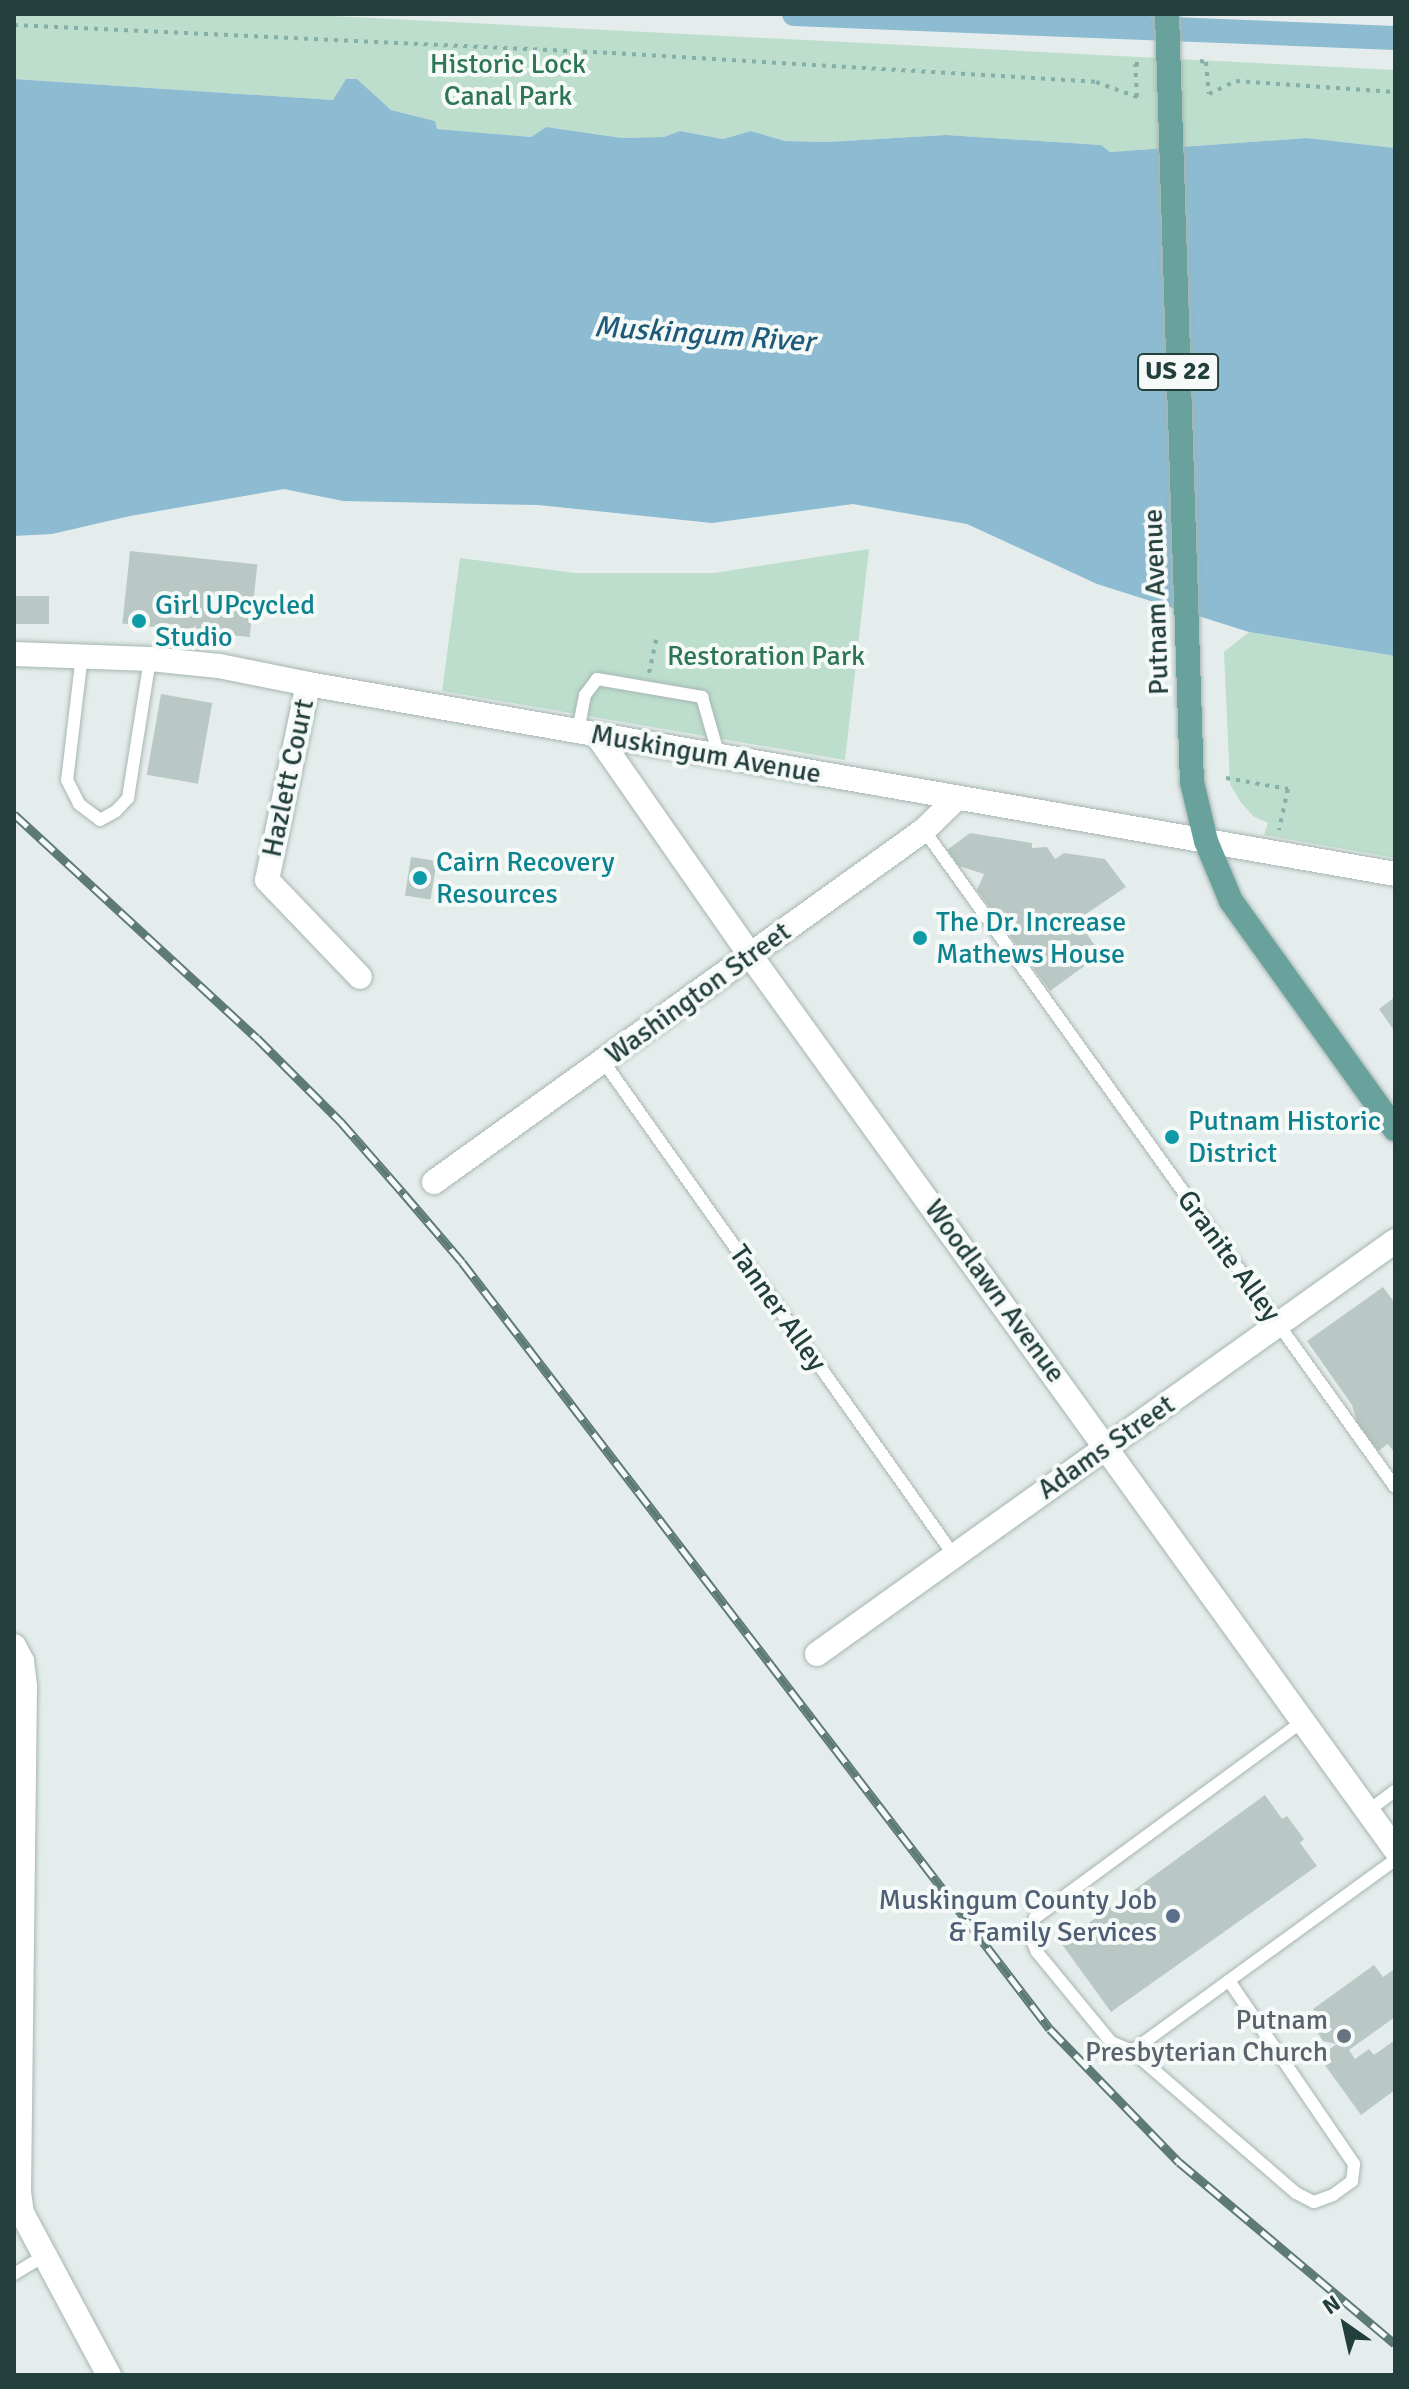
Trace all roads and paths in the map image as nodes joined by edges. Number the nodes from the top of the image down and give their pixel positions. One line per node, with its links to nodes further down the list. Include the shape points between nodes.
1 (1167, 14): 18 (main road, Putnam Avenue / US 22, via 1192,782)
2 (14, 25): 4 (path, via 1096,82 1137,97 1135,64)
3 (1200, 61): 5 (path, via 1206,62 1209,94 1236,81)
4 (1141, 64)
5 (1395, 92)
6 (656, 639): 11 (path)
7 (14, 654): 8 (street, Muskingum Avenue)
8 (82, 655): 9 (street, Muskingum Avenue); 9 (lane, via 67,780 79,804 100,820 128,798)
9 (150, 659): 10 (street, Muskingum Avenue)
10 (308, 684): 12 (street, Muskingum Avenue); 21 (street, Hazlett Court, via 267,880)
11 (646, 687): 12 (lane, via 597,679 585,695); 13 (lane, via 702,697)
12 (587, 733): 13 (street, Muskingum Avenue); 20 (street, Woodlawn Avenue)
13 (719, 756): 15 (street, Muskingum Avenue)
14 (1226, 778): 17 (path, via 1288,789)
15 (957, 798): 16 (street, Washington Street); 18 (street, Muskingum Avenue)
16 (924, 830): 20 (street, Washington Street); 26 (lane, Granite Alley)
17 (1279, 830)
18 (1206, 841): 19 (street, Muskingum Avenue); 23 (main road, Putnam Avenue / US 22, via 1231,901)
19 (1395, 874)
20 (750, 955): 22 (street, Washington Street); 27 (street, Woodlawn Avenue)
21 (360, 977)
22 (603, 1061): 24 (street, Washington Street); 29 (lane, Tanner Alley)
23 (1395, 1129)
24 (434, 1182)
25 (1395, 1241): 26 (street, Adams Street)
26 (1278, 1325): 27 (street, Adams Street); 28 (lane, Granite Alley)
27 (1108, 1447): 29 (street, Adams Street); 32 (street, Woodlawn Avenue)
28 (1395, 1487)
29 (953, 1554): 31 (street, Adams Street)
30 (14, 1646): 35 (street, via 25,1687)
31 (817, 1654)
32 (1303, 1721): 34 (street, Woodlawn Avenue); 39 (lane, via 1035,1918 1030,1935 1037,1952 1111,2042)
33 (1395, 1791): 34 (lane)
34 (1368, 1811): 36 (street, Woodlawn Avenue)
35 (18, 1844): 40 (street, via 19,2192 22,2213)
36 (1395, 1849)
37 (1395, 1860): 38 (lane)
38 (1229, 1981): 39 (lane); 39 (lane, via 1354,2164 1352,2181 1333,2195 1314,2202 1296,2193)
39 (1132, 2051)
40 (44, 2256): 41 (lane); 42 (street)
41 (14, 2274)
42 (109, 2375)

